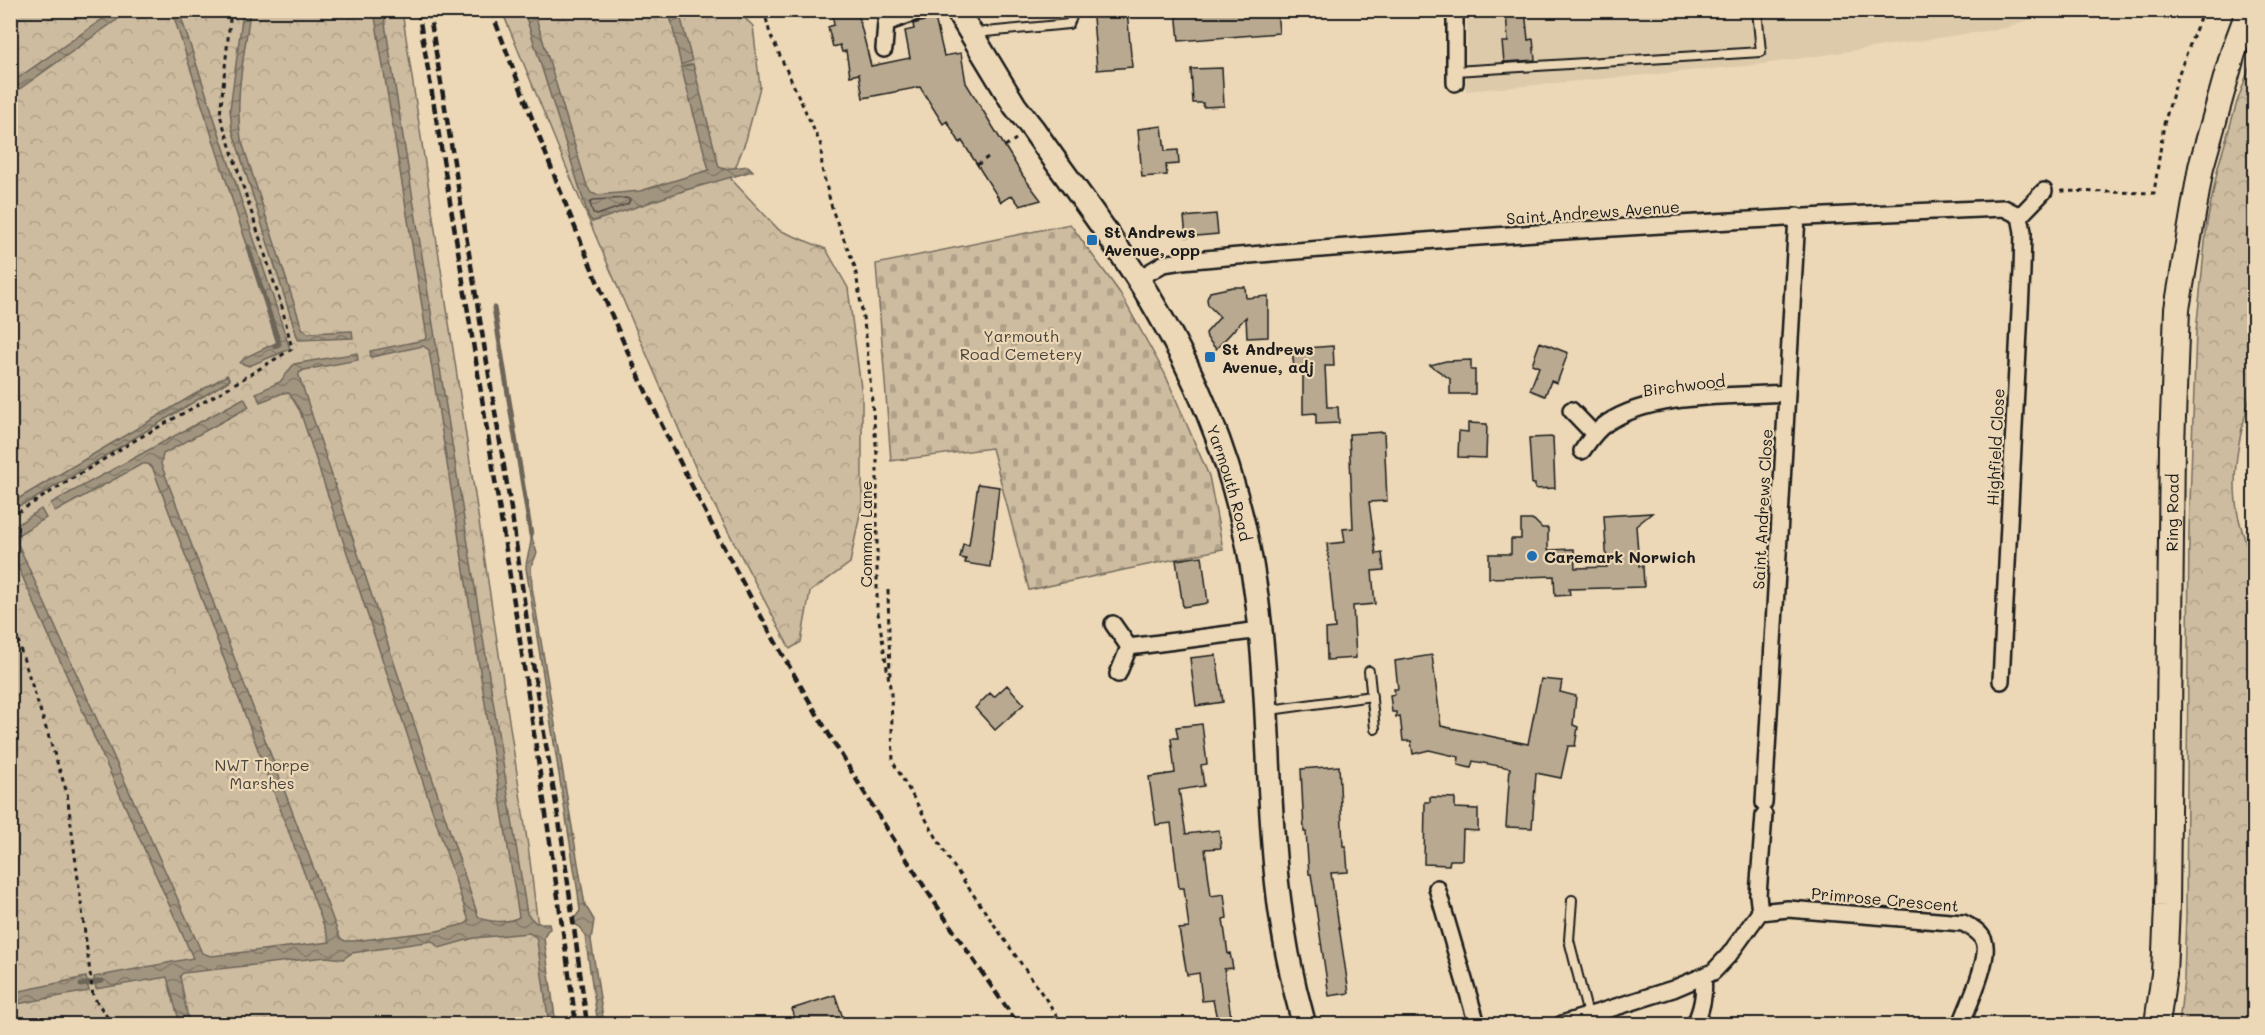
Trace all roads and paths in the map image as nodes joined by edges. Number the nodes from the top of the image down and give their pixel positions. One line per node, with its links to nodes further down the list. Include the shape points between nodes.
1 (231, 10): 23 (path, via 220,115 292,349)
2 (764, 10): 32 (path, Common Lane, via 770,34 821,145 822,169 833,212 855,267 878,455 877,608)
3 (922, 10): 11 (street, via 880,22)
4 (957, 10): 10 (main road, Yarmouth Road)
5 (1075, 10): 10 (lane, via 1069,24)
6 (1455, 10): 12 (street)
7 (1757, 10): 12 (lane, via 1761,52)
8 (2203, 10): 15 (path, via 2164,124 2154,193)
9 (2249, 10): 48 (highway, Ring Road, via 2201,166 2177,309 2167,906)
10 (969, 33): 18 (main road, Yarmouth Road, via 1015,106)
11 (884, 49)
12 (1455, 77)
13 (988, 157): 14 (path)
14 (976, 165)
15 (2044, 191): 17 (street)
16 (1797, 216): 17 (street, Saint Andrews Avenue, via 2004,208); 18 (street, Saint Andrews Avenue, via 1331,247 1182,261 1163,264); 19 (street, Saint Andrews Close)
17 (2020, 216): 31 (street, Highfield Close, via 2022,272)
18 (1138, 279): 27 (main road, Yarmouth Road, via 1178,350 1225,457 1249,555)
19 (1787, 393): 21 (street, Birchwood, via 1651,404 1625,413); 38 (street, Saint Andrews Close)
20 (1571, 410): 21 (street)
21 (1594, 434): 22 (street, Birchwood)
22 (1582, 451)
23 (10, 518)
24 (888, 590): 32 (path)
25 (10, 605): 41 (path, via 67,793 93,996)
26 (1113, 624): 28 (street)
27 (1260, 630): 28 (street); 34 (main road, Yarmouth Road)
28 (1129, 646): 30 (street)
29 (1369, 671): 33 (lane)
30 (1118, 675)
31 (2001, 681)
32 (891, 693): 42 (path, Common Lane, via 893,762 950,861)
33 (1372, 696): 34 (lane); 35 (lane)
34 (1265, 710): 43 (main road, Yarmouth Road, via 1277,883 1284,937)
35 (1375, 729)
36 (1437, 888): 44 (street)
37 (1572, 900): 40 (lane, via 1569,940)
38 (1760, 912): 39 (street, via 1729,955); 47 (street, Primrose Crescent, via 1788,909 1963,923 1975,929 1984,941 1985,956)
39 (1703, 977): 40 (street); 46 (street, via 1703,1006)
40 (1588, 1015): 45 (street)
41 (112, 1024)
42 (1063, 1024)
43 (1304, 1024)
44 (1476, 1024)
45 (1562, 1024)
46 (1695, 1024)
47 (1961, 1024)
48 (2157, 1024)

